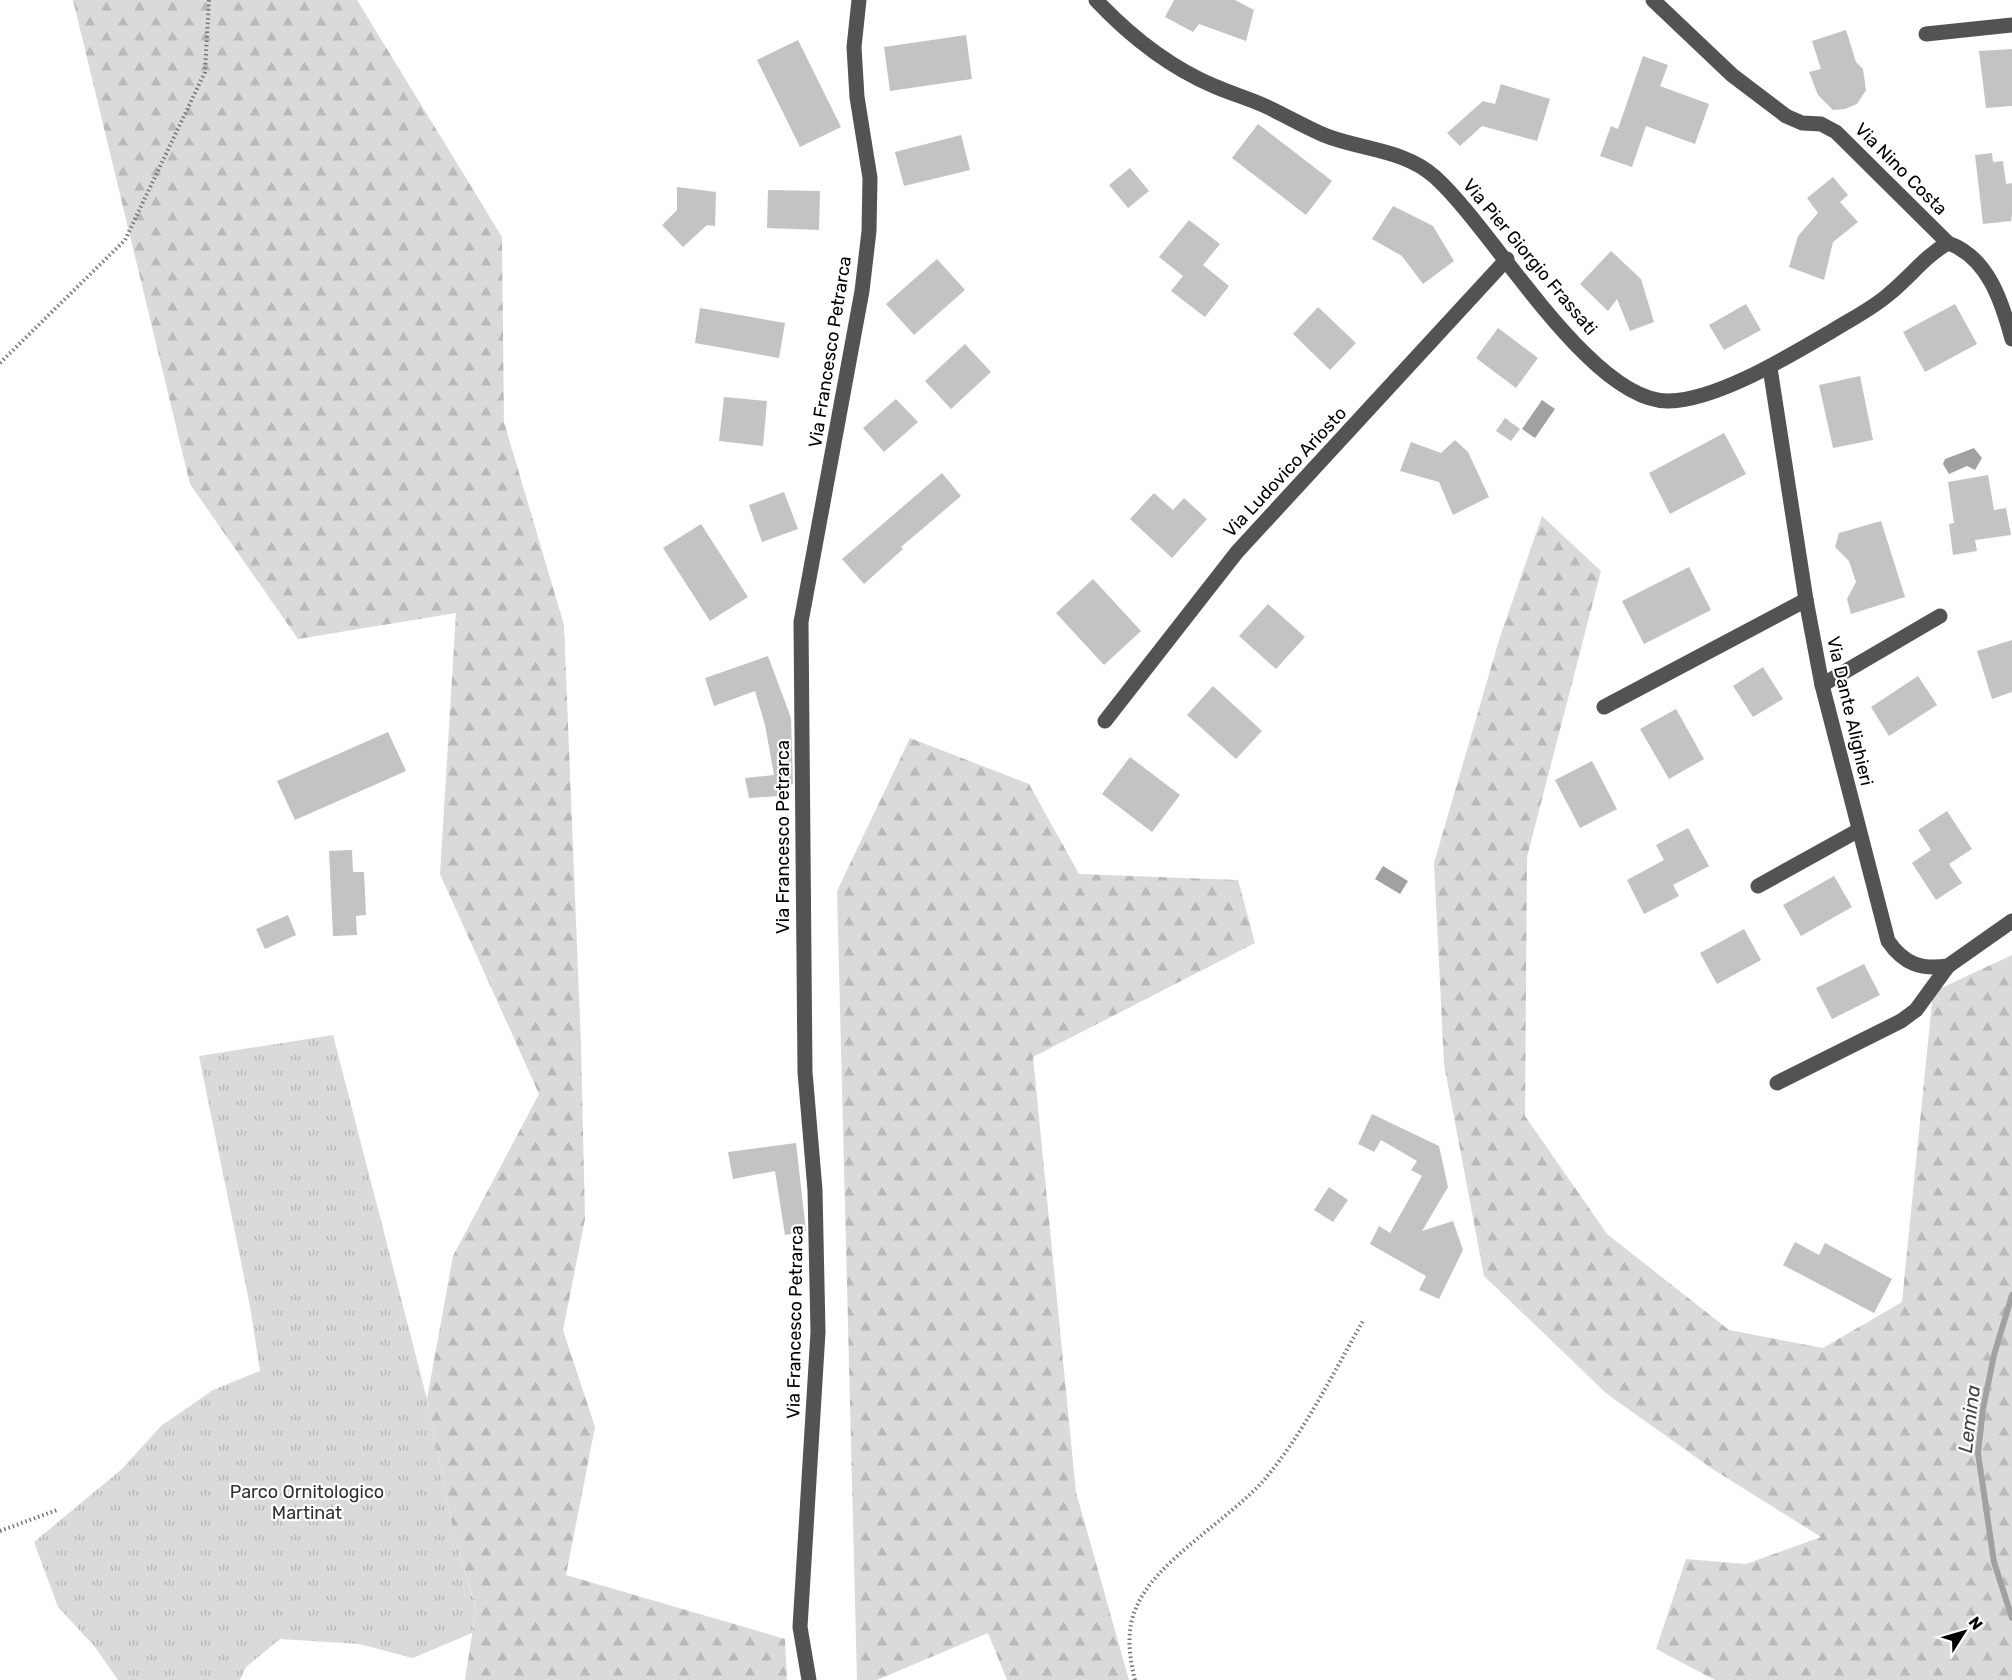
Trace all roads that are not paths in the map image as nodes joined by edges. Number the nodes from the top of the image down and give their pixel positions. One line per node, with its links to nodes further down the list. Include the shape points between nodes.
1 (859, 0): 20 (street, Via Francesco Petrarca, via 854,47 857,97 870,178 869,231 862,291 801,622 805,1061 815,1190 818,1332 800,1627)
2 (1096, 0): 7 (street, Via Pier Giorgio Frassati, via 1144,46 1212,85 1325,135 1401,155 1433,175 1461,202)
3 (1653, 0): 6 (street, Via Nino Costa, via 1732,75 1786,116 1802,123 1821,124 1836,132)
4 (2012, 25): 5 (street)
5 (1926, 34)
6 (1948, 243): 8 (street, via 1978,261 2005,312); 9 (street, Via Pier Giorgio Frassati, via 1931,253 1872,306)
7 (1506, 259): 9 (street, Via Pier Giorgio Frassati, via 1573,341 1595,364 1632,392 1666,401 1690,399); 14 (street, Via Ludovico Ariosto, via 1237,552)
8 (2012, 339)
9 (1770, 368): 10 (street, Via Dante Alighieri)
10 (1806, 600): 12 (street, Via Dante Alighieri); 13 (street)
11 (1940, 616): 12 (street)
12 (1822, 685): 15 (street, Via Dante Alighieri)
13 (1604, 708)
14 (1105, 721)
15 (1859, 830): 16 (street); 18 (street, Via Dante Alighieri, via 1888,941 1912,965)
16 (1758, 886)
17 (2012, 921): 18 (street)
18 (1948, 966): 19 (street, via 1916,1010 1901,1021)
19 (1777, 1083)
20 (809, 1680)

